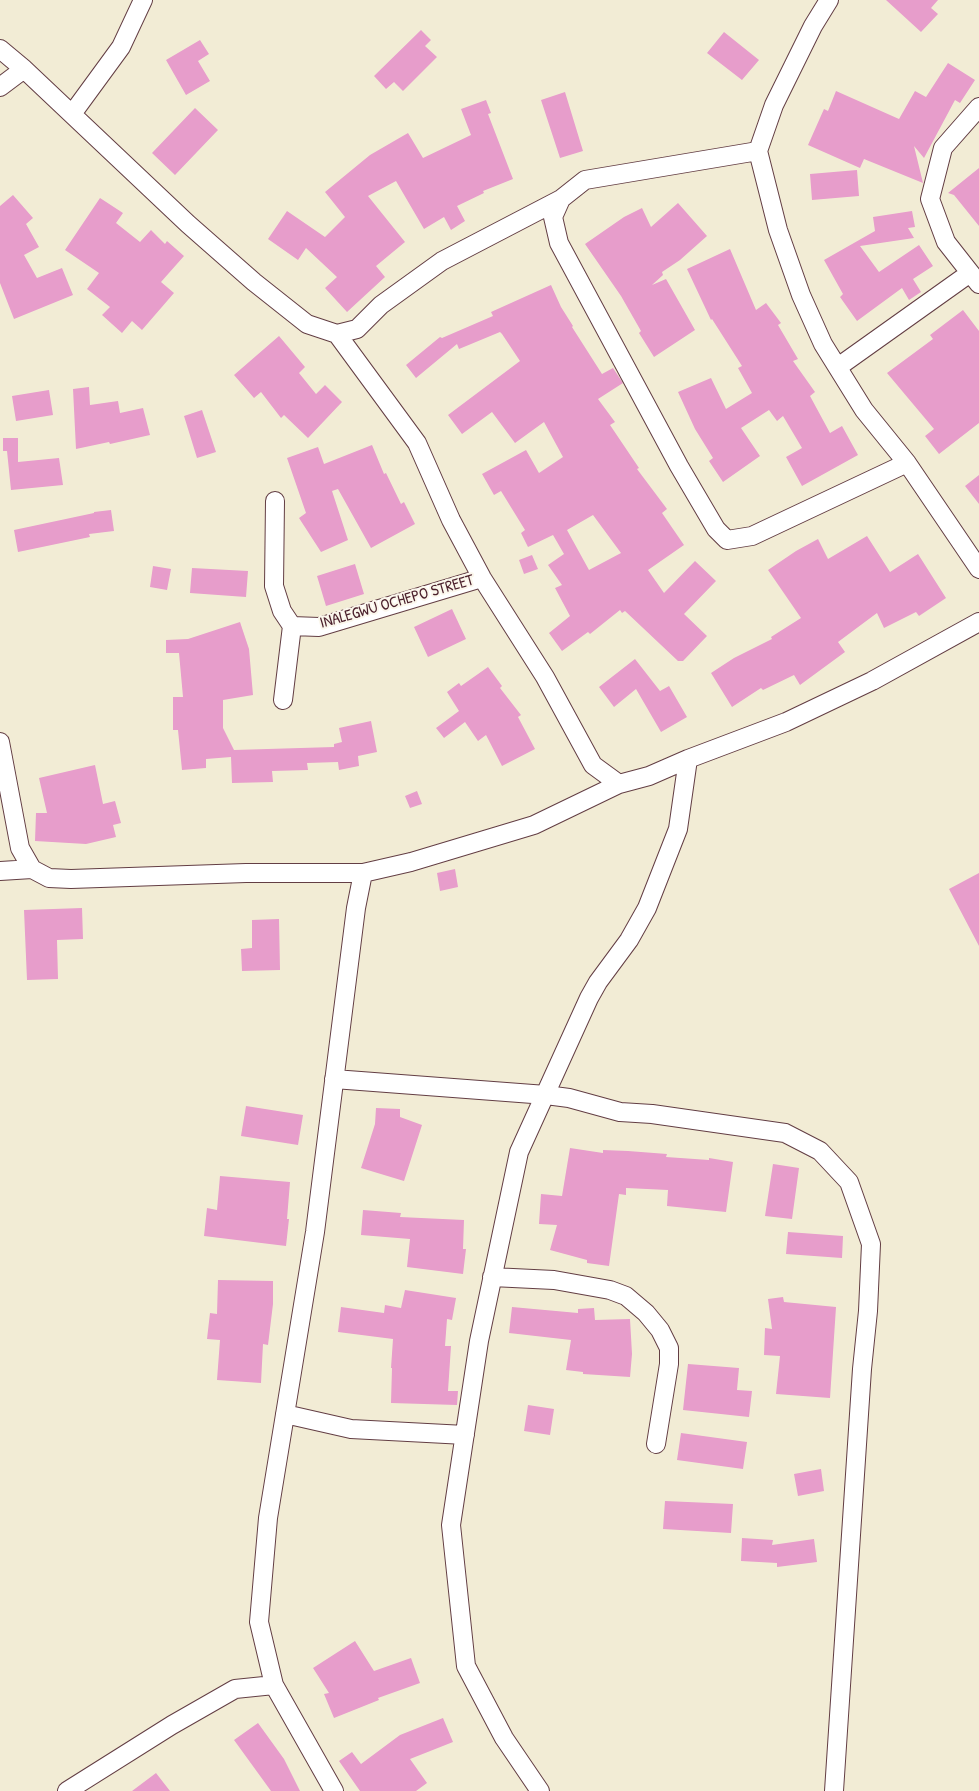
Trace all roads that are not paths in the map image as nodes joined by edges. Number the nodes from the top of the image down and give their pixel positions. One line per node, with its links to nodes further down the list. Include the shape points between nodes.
1 (143, 0): 7 (street, via 121,47)
2 (829, 0): 8 (street, via 774,105)
3 (0, 48): 4 (street)
4 (24, 69): 5 (street); 7 (street)
5 (0, 88)
6 (979, 107): 10 (street, via 943,148 930,199 946,242)
7 (72, 114): 11 (street, via 254,282 307,324)
8 (758, 151): 9 (street, via 585,180); 12 (street, via 778,230 801,295 823,344)
9 (561, 199): 11 (street, via 442,261 381,305 357,329); 13 (street, via 553,217 559,243 679,466 716,529 727,540 752,536)
10 (975, 278): 12 (street)
11 (337, 334): 16 (street, via 417,443 451,520)
12 (838, 368): 13 (street, via 864,410)
13 (907, 463): 15 (street)
14 (275, 501): 18 (street, via 274,586 282,611)
15 (979, 569)
16 (482, 578): 18 (street, INALEGWU OCHEPO STREET, via 319,627); 22 (street, via 545,677 593,765)
17 (979, 622): 21 (street, via 872,681 786,722)
18 (292, 626): 19 (street)
19 (283, 700)
20 (0, 742): 23 (street, via 20,848)
21 (688, 758): 22 (street, via 649,776); 27 (street, via 678,829 647,908 629,940 593,990)
22 (619, 784): 25 (street, via 534,825)
23 (32, 869): 24 (street); 25 (street, via 49,878 71,879)
24 (0, 871)
25 (363, 873): 26 (street)
26 (334, 1079): 27 (street); 29 (street, via 315,1232)
27 (546, 1095): 28 (street, via 520,1152); 36 (street, via 620,1112 785,1133 820,1151 849,1182 871,1244)
28 (492, 1277): 30 (street); 31 (street, via 554,1280 610,1290 626,1296 646,1313 669,1348)
29 (285, 1414): 30 (street, via 351,1429); 32 (street, via 268,1518 259,1622)
30 (465, 1435): 35 (street, via 451,1525 466,1666 504,1738)
31 (656, 1444)
32 (274, 1686): 33 (street, via 234,1688); 34 (street)
33 (67, 1791)
34 (334, 1791)
35 (540, 1791)
36 (834, 1791)

